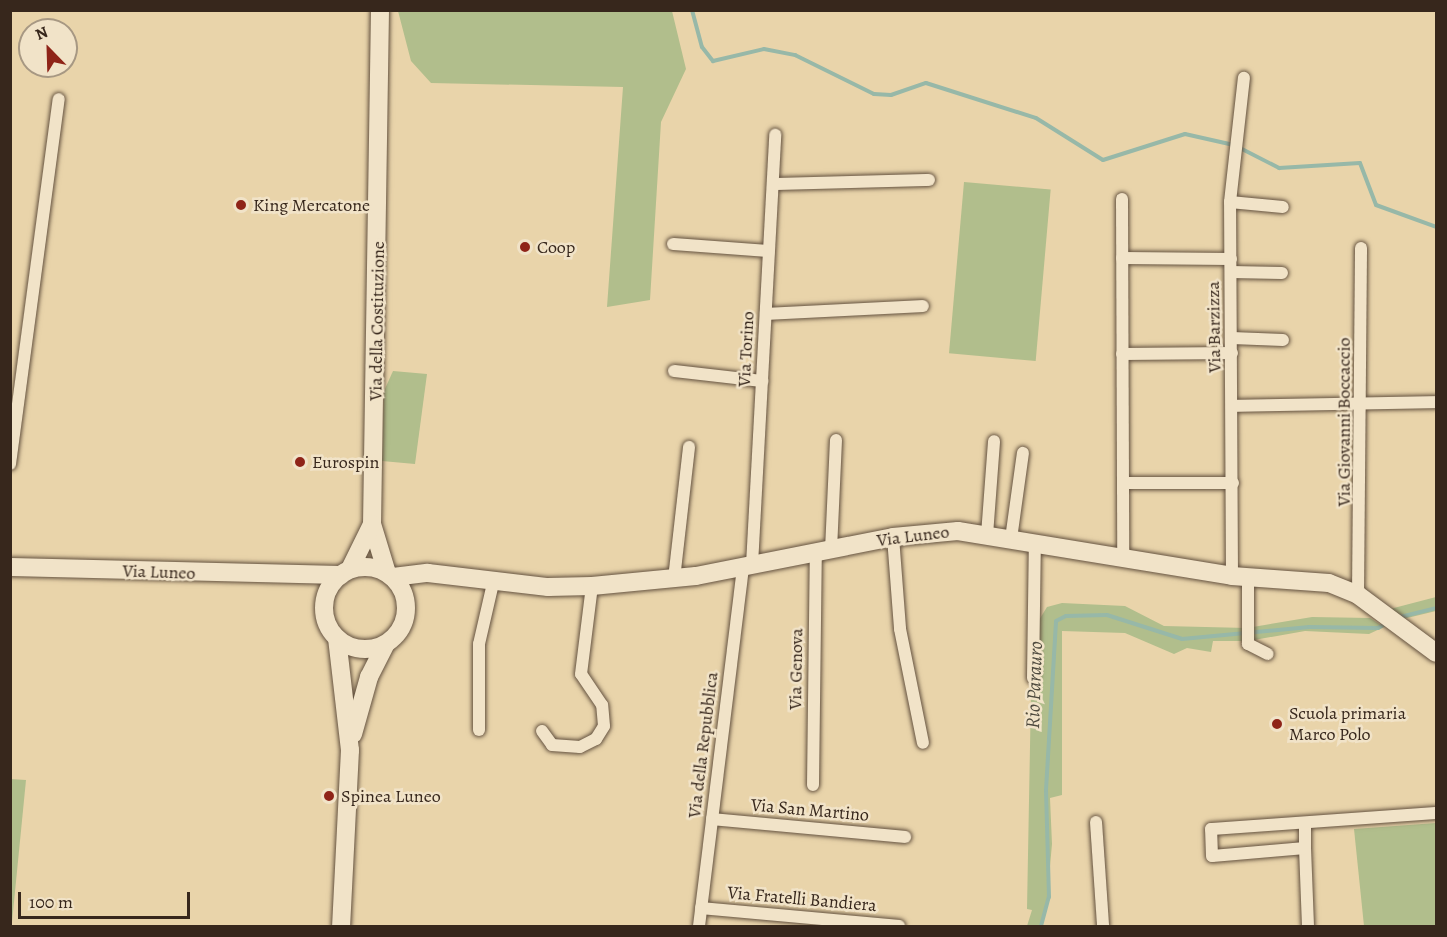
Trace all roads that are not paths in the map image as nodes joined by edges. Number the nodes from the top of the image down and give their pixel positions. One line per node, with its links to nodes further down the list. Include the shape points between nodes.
1 (380, 10): 34 (street, Via della Costituzione)
2 (1244, 78): 8 (street, Via Barzizza)
3 (59, 99): 31 (street)
4 (775, 135): 6 (street, Via Torino)
5 (928, 180): 6 (street)
6 (773, 184): 12 (street, Via Torino)
7 (1122, 198): 13 (street)
8 (1230, 202): 9 (street); 14 (street, Via Barzizza)
9 (1283, 207)
10 (673, 244): 12 (street)
11 (1361, 248): 25 (street, Via Giovanni Boccaccio)
12 (769, 251): 17 (street, Via Torino)
13 (1122, 258): 14 (street); 21 (street)
14 (1231, 266): 15 (street); 18 (street, Via Barzizza)
15 (1282, 273)
16 (923, 306): 17 (street)
17 (766, 314): 23 (street, Via Torino)
18 (1232, 338): 19 (street); 20 (street, Via Barzizza)
19 (1283, 340)
20 (1233, 353): 21 (street); 26 (street, Via Barzizza)
21 (1122, 354): 32 (street)
22 (674, 371): 23 (street)
23 (762, 381): 41 (street, Via Torino)
24 (1437, 402): 25 (street)
25 (1362, 404): 26 (street); 51 (street, Via Giovanni Boccaccio)
26 (1233, 406): 33 (street, Via Barzizza)
27 (836, 440): 39 (street, Via Genova)
28 (994, 441): 35 (street)
29 (689, 447): 49 (street)
30 (1023, 453): 37 (street)
31 (10, 464)
32 (1124, 483): 33 (street); 40 (street)
33 (1233, 483): 47 (street, Via Barzizza)
34 (372, 524): 43 (street, Via della Costituzione); 44 (street, Via della Costituzione)
35 (987, 535): 36 (street, Via Luneo, via 935,531); 37 (street, Via Luneo)
36 (893, 537): 39 (street, Via Luneo); 61 (street, via 900,630)
37 (1011, 539): 38 (street, Via Luneo)
38 (1035, 543): 40 (street, Via Luneo); 58 (street)
39 (823, 551): 41 (street, Via Luneo); 63 (street, Via Genova)
40 (1123, 558): 47 (street, Via Luneo)
41 (747, 566): 49 (street, Via Luneo); 65 (street, Via della Repubblica)
42 (10, 567): 46 (street, Via Luneo)
43 (346, 572): 44 (street, via 371,567); 46 (street, Via Luneo); 53 (street)
44 (390, 575): 45 (street, Via Luneo); 52 (street)
45 (441, 575): 48 (street, Via Luneo); 52 (street, Via Luneo, via 417,584)
46 (307, 577): 53 (street)
47 (1240, 577): 51 (street, Via Luneo, via 1321,581); 57 (street, Via Barzizza, via 1248,636)
48 (494, 579): 50 (street, Via Luneo); 59 (street, via 479,644)
49 (675, 579): 50 (street, Via Luneo)
50 (592, 586): 60 (street, via 581,674 602,705 604,726 596,739 580,747 552,745)
51 (1358, 595): 56 (street, Via Luneo)
52 (406, 598): 55 (street, via 404,624)
53 (325, 604): 54 (street)
54 (336, 638): 55 (street, via 361,650); 62 (street)
55 (387, 644): 62 (street, via 361,697)
56 (1437, 653)
57 (1268, 654)
58 (1033, 678)
59 (479, 730)
60 (543, 731)
61 (922, 743)
62 (350, 750): 71 (street)
63 (813, 785)
64 (1437, 813): 67 (street)
65 (712, 819): 68 (street, Via San Martino); 70 (street, Via della Repubblica)
66 (1096, 822): 74 (street)
67 (1305, 824): 69 (street); 69 (street, via 1211,829 1212,856)
68 (905, 837)
69 (1305, 848): 75 (street)
70 (701, 908): 72 (street, Via della Repubblica); 73 (street, Via Fratelli Bandiera)
71 (341, 927)
72 (699, 927)
73 (899, 927)
74 (1103, 927)
75 (1308, 927)

